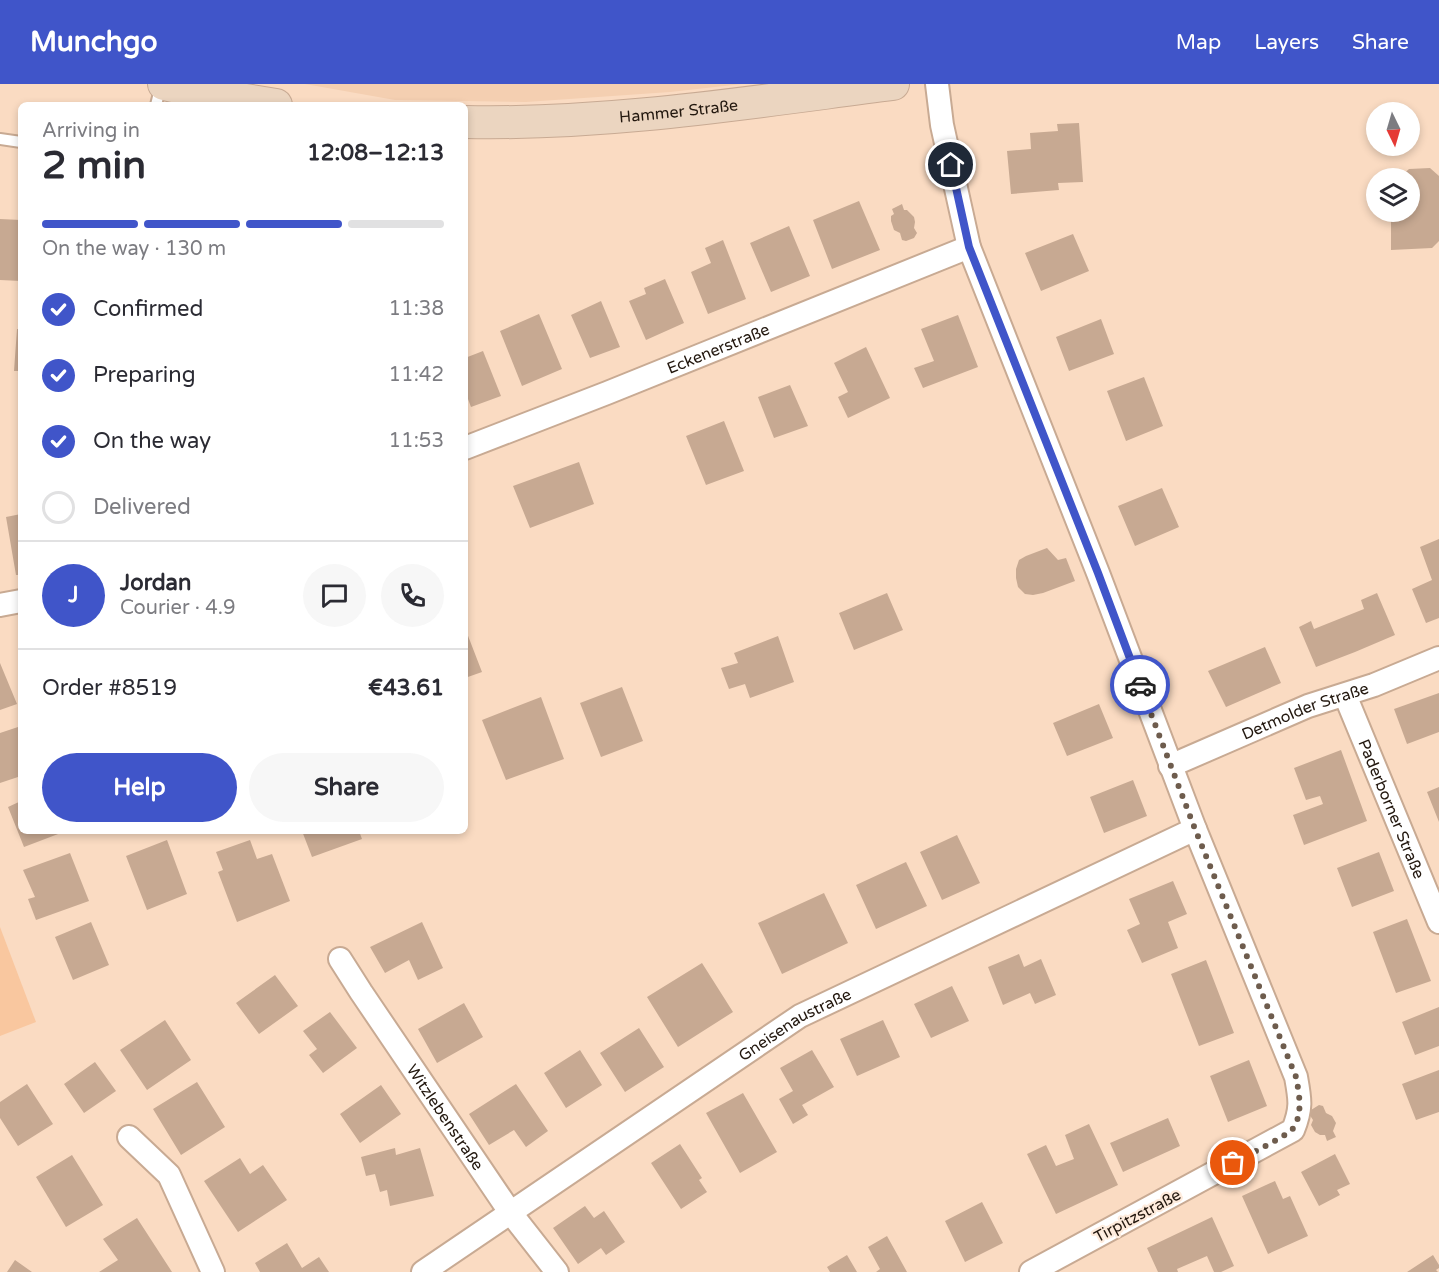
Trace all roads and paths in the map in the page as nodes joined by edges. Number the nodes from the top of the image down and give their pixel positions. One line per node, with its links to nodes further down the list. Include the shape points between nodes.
1 (163, 84): 4 (lane); 5 (main road)
2 (892, 84): 6 (main road, Hammer Straße, via 664,113)
3 (937, 84): 9 (street)
4 (157, 102)
5 (258, 102)
6 (468, 122)
7 (0, 139): 8 (lane)
8 (18, 142)
9 (969, 247): 10 (street, Eckenerstraße); 15 (street)
10 (468, 447)
11 (18, 602): 12 (street)
12 (0, 605)
13 (1439, 658): 14 (street, Detmolder Straße)
14 (1345, 695): 15 (street, Detmolder Straße, via 1308,706); 17 (street, Paderborner Straße)
15 (1170, 766): 16 (street)
16 (1195, 829): 20 (street, Gneisenaustraße, via 800,1016); 24 (street, Tirpitzstraße, via 1296,1077 1299,1116 1293,1130)
17 (1439, 922)
18 (340, 959): 20 (street, Witzlebenstraße)
19 (129, 1137): 21 (street, via 169,1175)
20 (510, 1212): 22 (street, Gneisenaustraße); 23 (street, Witzlebenstraße)
21 (213, 1272)
22 (423, 1272)
23 (557, 1272)
24 (1031, 1272)

